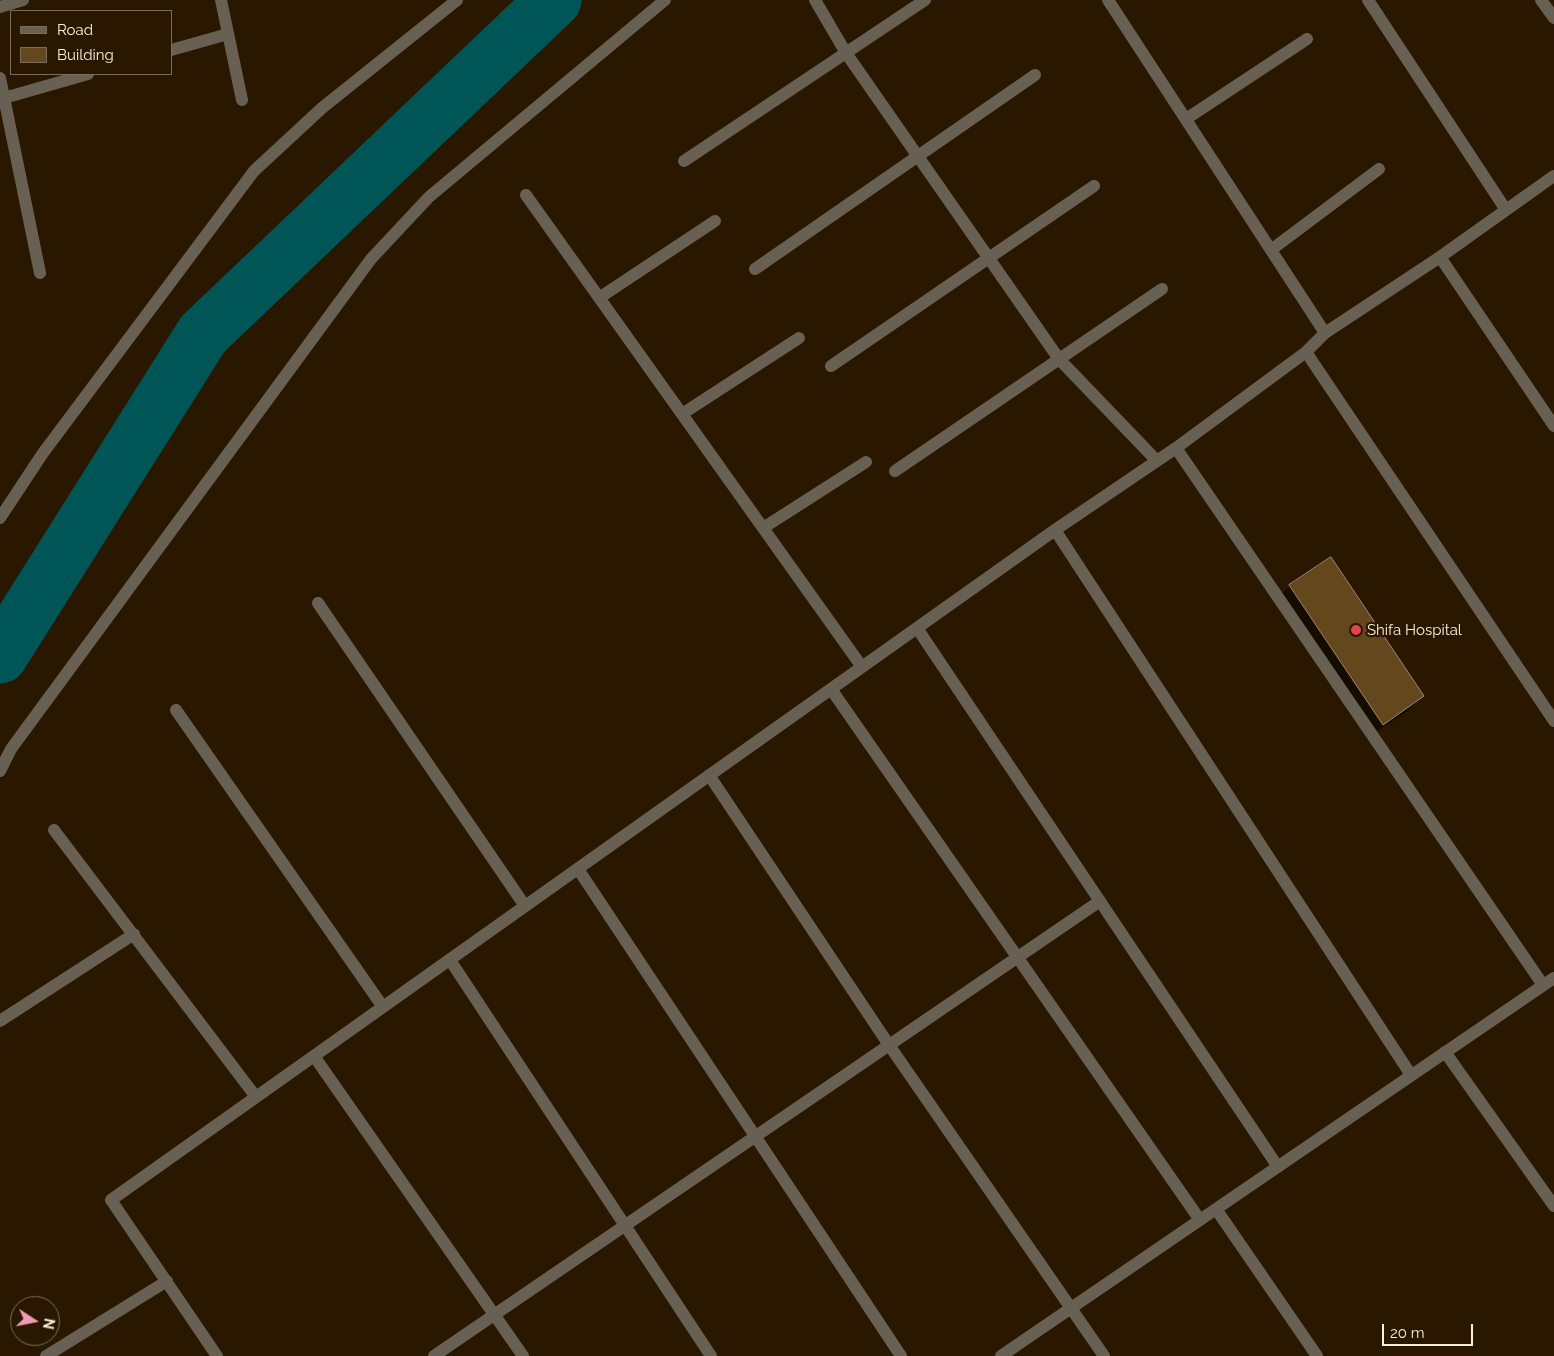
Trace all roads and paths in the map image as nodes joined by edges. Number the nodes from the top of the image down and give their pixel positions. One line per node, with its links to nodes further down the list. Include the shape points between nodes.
1 (23, 0): 10 (street)
2 (221, 0): 12 (street)
3 (457, 0): 48 (street, via 322,108 254,171 43,453)
4 (665, 0): 57 (street, via 429,197 370,259 10,749)
5 (815, 0): 15 (street)
6 (925, 0): 15 (street)
7 (1108, 0): 21 (street)
8 (1368, 0): 28 (street)
9 (1542, 0): 11 (street)
10 (0, 7)
11 (1554, 18)
12 (228, 34): 14 (street); 20 (street)
13 (1307, 39): 21 (street)
14 (172, 50)
15 (846, 53): 22 (street); 23 (street)
16 (84, 75): 19 (street)
17 (1035, 75): 22 (street)
18 (0, 78): 19 (street)
19 (4, 98): 34 (street)
20 (242, 100)
21 (1186, 119): 30 (street)
22 (918, 156): 32 (street); 33 (street)
23 (684, 161)
24 (1379, 169): 30 (street)
25 (1554, 176): 28 (street)
26 (1094, 186): 32 (street)
27 (526, 195): 36 (street)
28 (1506, 210): 31 (street)
29 (715, 221): 36 (street)
30 (1271, 250): 37 (street)
31 (1440, 257): 37 (street); 43 (street)
32 (989, 258): 40 (street); 41 (street)
33 (755, 269)
34 (40, 273)
35 (1162, 289): 40 (street)
36 (599, 298): 42 (street)
37 (1325, 333): 39 (street)
38 (799, 338): 42 (street)
39 (1306, 352): 44 (street); 56 (street)
40 (1059, 359): 45 (street); 47 (street)
41 (831, 366)
42 (682, 414): 49 (street)
43 (1554, 426)
44 (1176, 448): 45 (street); 67 (street)
45 (1157, 461): 50 (street)
46 (866, 462): 49 (street)
47 (895, 471)
48 (0, 518)
49 (763, 528): 53 (street)
50 (1055, 530): 52 (street); 73 (street)
51 (318, 603): 62 (street)
52 (917, 628): 53 (street); 61 (street)
53 (862, 667): 54 (street)
54 (831, 689): 58 (street); 64 (street)
55 (176, 710): 68 (street)
56 (1554, 722)
57 (0, 772)
58 (709, 775): 60 (street); 70 (street)
59 (54, 830): 63 (street)
60 (578, 869): 62 (street); 75 (street)
61 (1100, 901): 64 (street); 76 (street)
62 (526, 906): 65 (street)
63 (134, 934): 69 (street); 74 (street)
64 (1016, 958): 70 (street); 79 (street)
65 (450, 960): 68 (street); 80 (street)
66 (1554, 978): 67 (street)
67 (1542, 985): 71 (street)
68 (383, 1008): 72 (street)
69 (0, 1021)
70 (889, 1046): 75 (street); 82 (street)
71 (1445, 1052): 73 (street); 77 (street)
72 (314, 1056): 74 (street); 83 (street)
73 (1411, 1075): 76 (street)
74 (256, 1097): 81 (street, via 111,1200)
75 (754, 1137): 80 (street); 89 (street)
76 (1278, 1167): 78 (street)
77 (1554, 1206)
78 (1216, 1210): 79 (street); 92 (street)
79 (1200, 1220): 82 (street)
80 (624, 1226): 83 (street); 88 (street)
81 (167, 1281): 84 (street); 85 (street)
82 (1071, 1308): 90 (street); 91 (street)
83 (494, 1315): 86 (street); 87 (street)
84 (46, 1356)
85 (217, 1356)
86 (434, 1356)
87 (523, 1356)
88 (711, 1356)
89 (900, 1356)
90 (1001, 1356)
91 (1104, 1356)
92 (1316, 1356)

